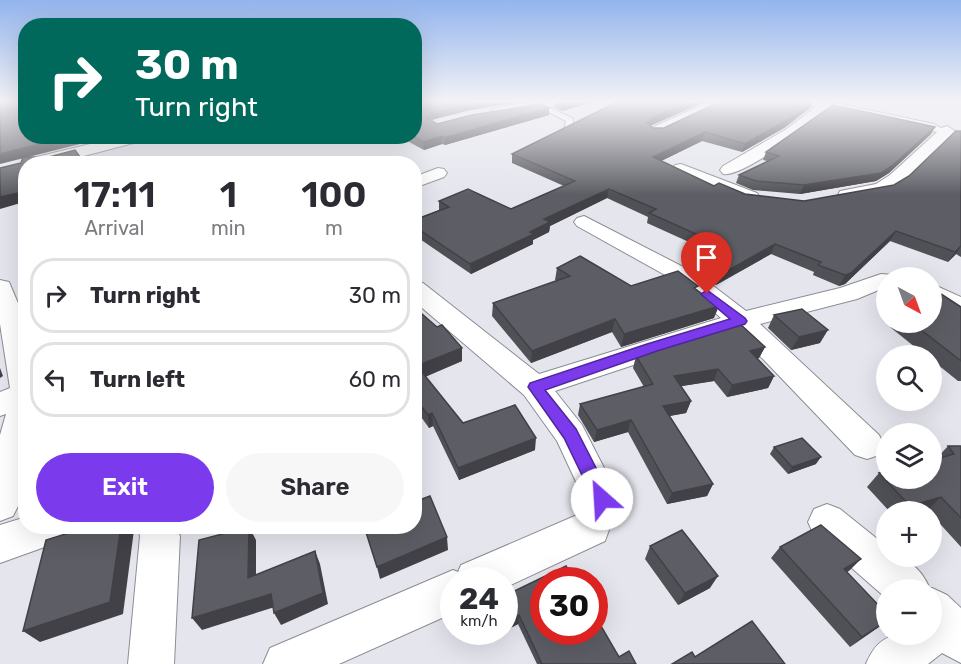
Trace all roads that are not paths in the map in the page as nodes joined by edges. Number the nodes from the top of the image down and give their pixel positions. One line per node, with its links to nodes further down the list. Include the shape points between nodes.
1 (791, 133): 8 (street)
2 (954, 133): 11 (street, via 882,188)
3 (112, 144): 4 (street)
4 (81, 152): 5 (street); 6 (street)
5 (63, 156)
6 (86, 156)
7 (681, 169): 12 (street, via 735,192)
8 (729, 170)
9 (438, 173): 10 (street)
10 (422, 180)
11 (830, 197)
12 (766, 200)
13 (584, 222): 19 (street, via 691,280)
14 (876, 284): 19 (street)
15 (0, 287): 20 (street)
16 (422, 295): 22 (street)
17 (942, 297): 18 (street)
18 (961, 308)
19 (741, 321): 22 (street); 26 (street)
20 (8, 338): 21 (street)
21 (18, 369)
22 (535, 387): 32 (street, via 570,434 602,499 591,528)
23 (18, 396): 24 (street)
24 (0, 404)
25 (18, 427): 27 (street)
26 (867, 445)
27 (0, 504)
28 (827, 522): 33 (street)
29 (29, 534): 31 (street)
30 (159, 534): 36 (street)
31 (0, 544)
32 (505, 567)
33 (896, 579)
34 (440, 597): 37 (street)
35 (944, 627): 38 (street)
36 (151, 664)
37 (286, 664)
38 (889, 664)

